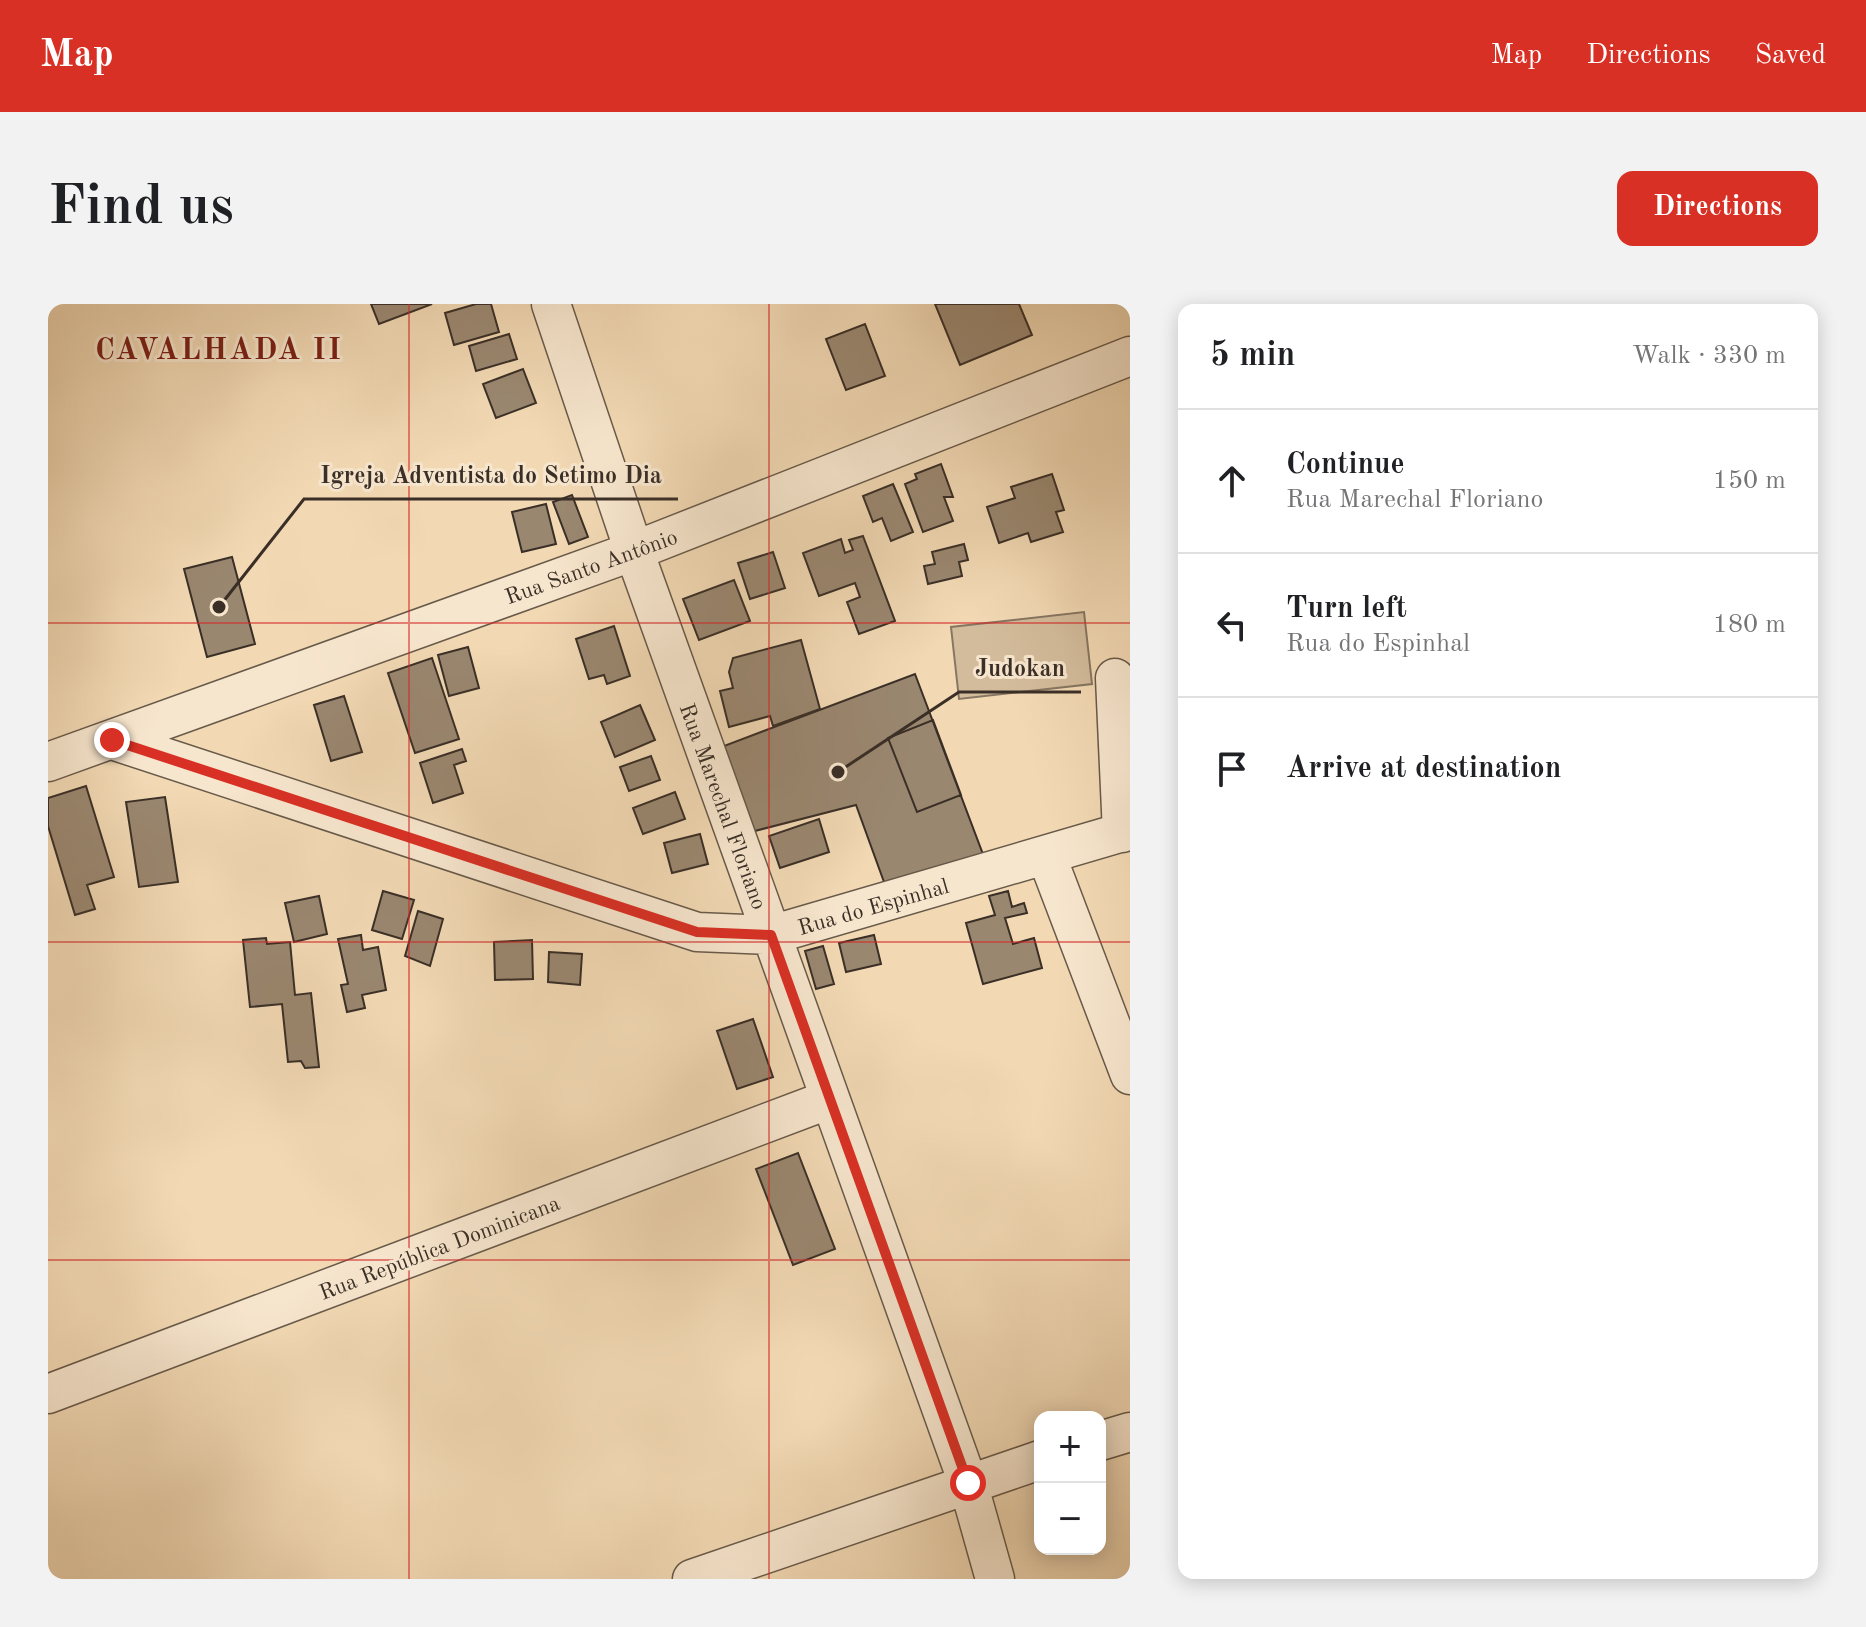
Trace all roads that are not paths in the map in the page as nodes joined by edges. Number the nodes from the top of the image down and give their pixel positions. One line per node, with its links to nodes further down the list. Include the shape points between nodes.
1 (551, 304): 3 (street, Rua Marechal Floriano)
2 (1130, 356): 3 (street, Rua Santo Antônio)
3 (634, 551): 5 (street, Rua Santo Antônio); 9 (street, Rua Marechal Floriano)
4 (1115, 678): 7 (street)
5 (112, 740): 6 (street, Rua Santo Antônio); 9 (street, Rua do Espinhal, via 697,932)
6 (48, 762)
7 (1126, 832): 8 (street, Rua do Espinhal)
8 (1047, 857): 9 (street, Rua do Espinhal); 10 (street)
9 (771, 935): 11 (street, Rua Marechal Floriano)
10 (1130, 1075)
11 (830, 1099): 12 (street, Rua República Dominicana); 16 (street, Rua Marechal Floriano)
12 (48, 1394)
13 (1130, 1432): 14 (street)
14 (1106, 1439)
15 (1034, 1462): 16 (street)
16 (968, 1483): 17 (street); 18 (street, Rua Marechal Floriano)
17 (692, 1579)
18 (995, 1579)

